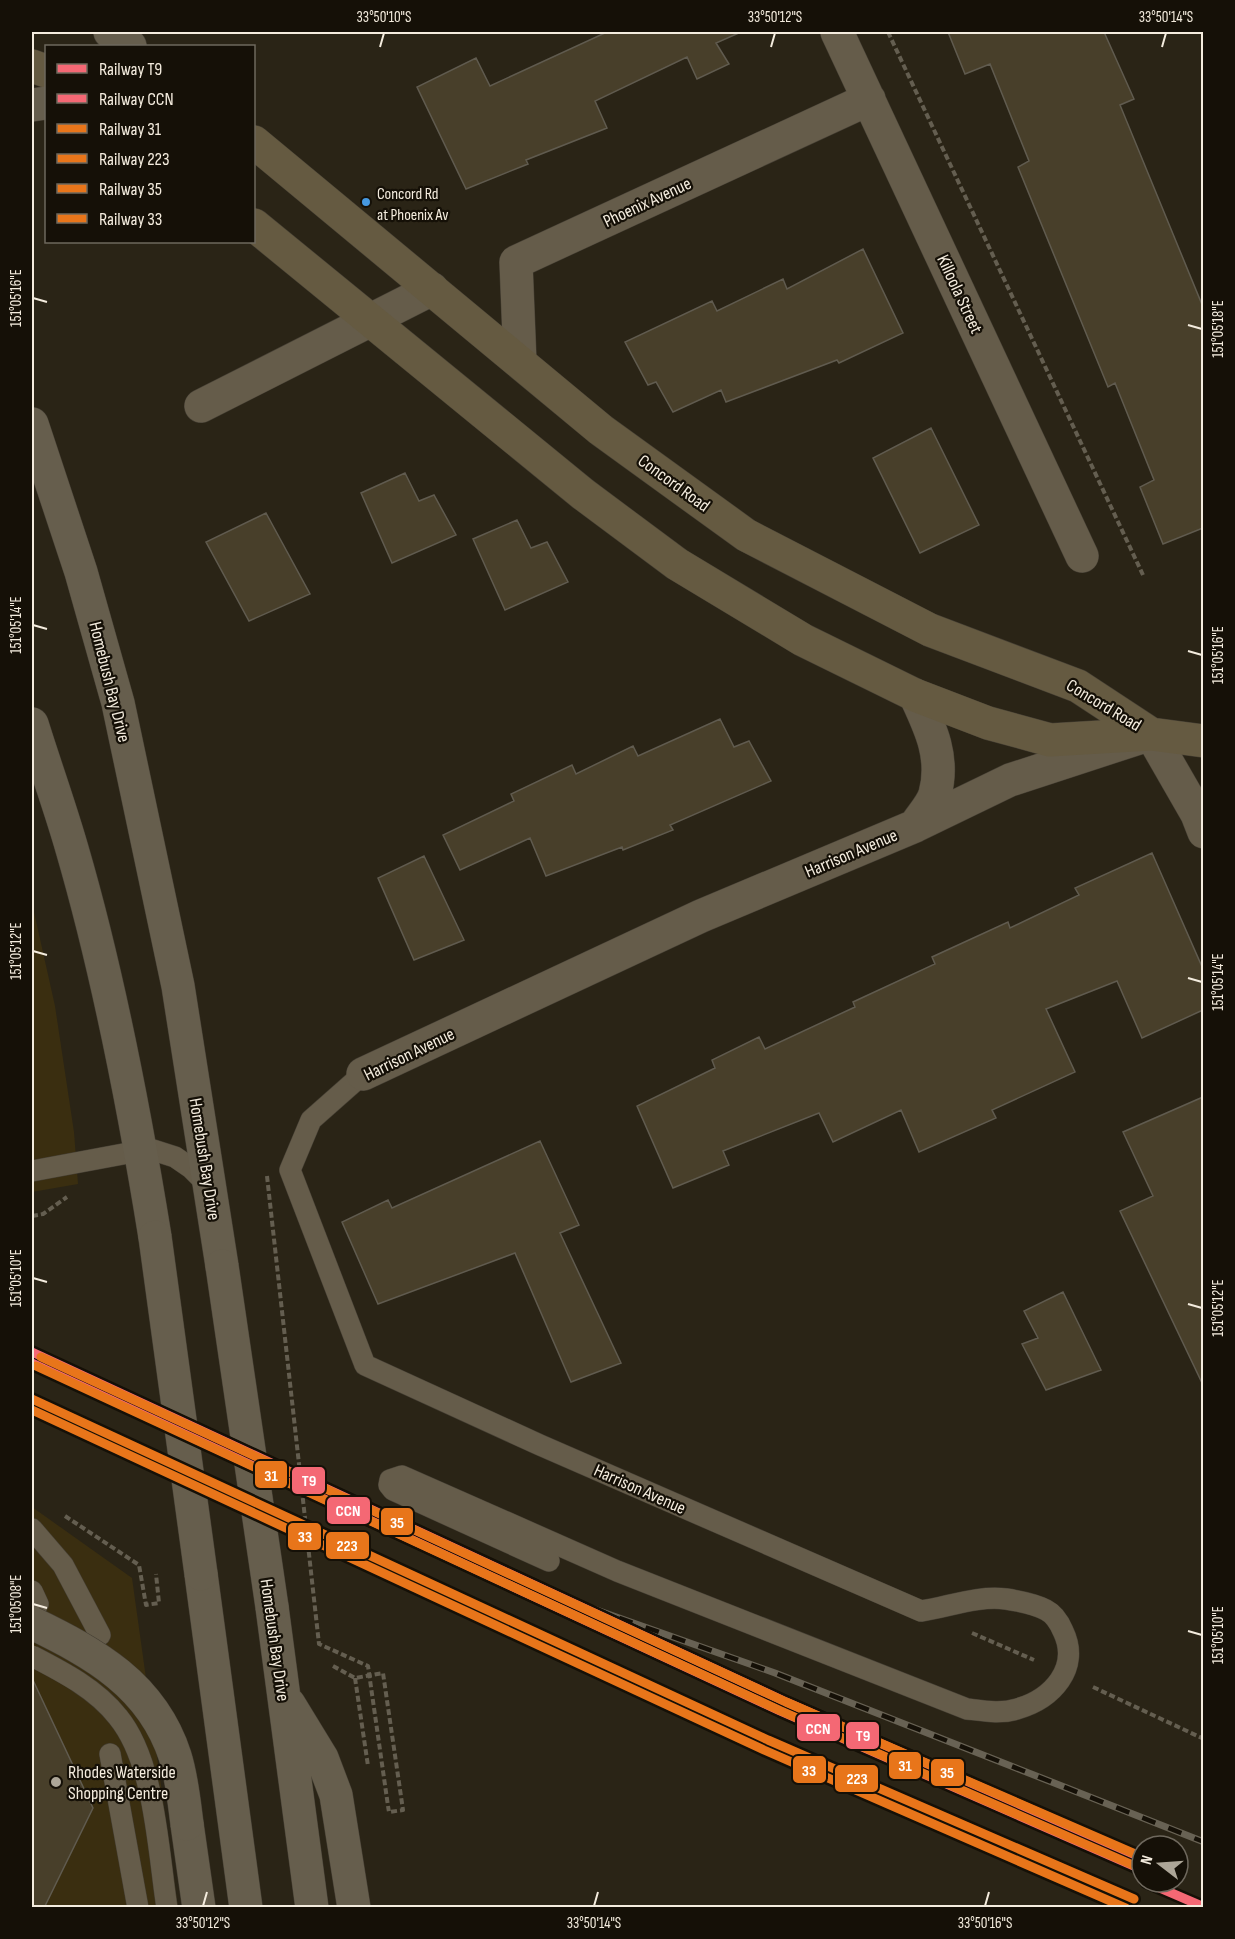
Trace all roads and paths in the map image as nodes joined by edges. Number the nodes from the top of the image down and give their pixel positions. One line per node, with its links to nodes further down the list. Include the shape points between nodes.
1 (105, 32): 5 (main road)
2 (110, 32): 6 (highway)
3 (837, 32): 7 (street, Killoola Street)
4 (888, 32): 16 (path)
5 (128, 45)
6 (129, 45)
7 (869, 99): 12 (street, Phoenix Avenue, via 516,262); 15 (street, Killoola Street)
8 (255, 143): 10 (main road, Concord Road)
9 (255, 226): 11 (main road, Concord Road)
10 (432, 289): 11 (street); 12 (main road, Concord Road)
11 (372, 320): 13 (street); 17 (main road, Concord Road, via 583,494 677,564 803,640)
12 (520, 362): 19 (main road, Concord Road, via 601,430 746,535 930,630 1078,686)
13 (201, 406)
14 (32, 424): 27 (highway, Homebush Bay Drive, via 81,572 118,703 178,986)
15 (1082, 556)
16 (1143, 575)
17 (915, 695): 19 (main road, Concord Road, via 988,723 1050,740); 21 (street, via 938,749 938,772 934,796)
18 (32, 724): 24 (highway, via 73,850 110,999)
19 (1151, 734): 20 (main road, Concord Road); 21 (street, Harrison Avenue, via 1010,780); 22 (street, via 1197,814)
20 (1203, 741)
21 (915, 826): 23 (street, Harrison Avenue, via 701,916)
22 (1203, 832)
23 (363, 1074): 30 (lane, Harrison Avenue, via 310,1120 290,1170 365,1365 921,1611 1004,1599 1047,1611 1069,1643 1066,1674 1054,1689 1018,1709 967,1709 616,1571 402,1476 390,1480 393,1490)
24 (141, 1150): 25 (lane); 27 (lane, via 150,1149 175,1158); 41 (highway, bridge)
25 (32, 1171)
26 (267, 1176): 35 (path, bridge, via 319,1644 368,1666 388,1806 389,1812 403,1810 383,1673 355,1678)
27 (208, 1185): 36 (highway, Homebush Bay Drive, bridge)
28 (32, 1529): 33 (lane, via 63,1565)
29 (92, 1534): 31 (path, via 140,1565 146,1605 159,1603)
30 (549, 1561)
31 (156, 1574)
32 (34, 1606): 40 (highway, bridge, via 126,1679 150,1708 175,1754)
33 (100, 1635)
34 (32, 1656): 39 (lane, bridge, via 93,1692 128,1730 148,1785)
35 (333, 1666)
36 (283, 1695): 42 (highway, Homebush Bay Drive); 43 (highway, via 322,1758 336,1795)
37 (110, 1754): 38 (lane)
38 (138, 1908)
39 (167, 1908)
40 (199, 1908)
41 (246, 1908)
42 (312, 1908)
43 (354, 1908)

